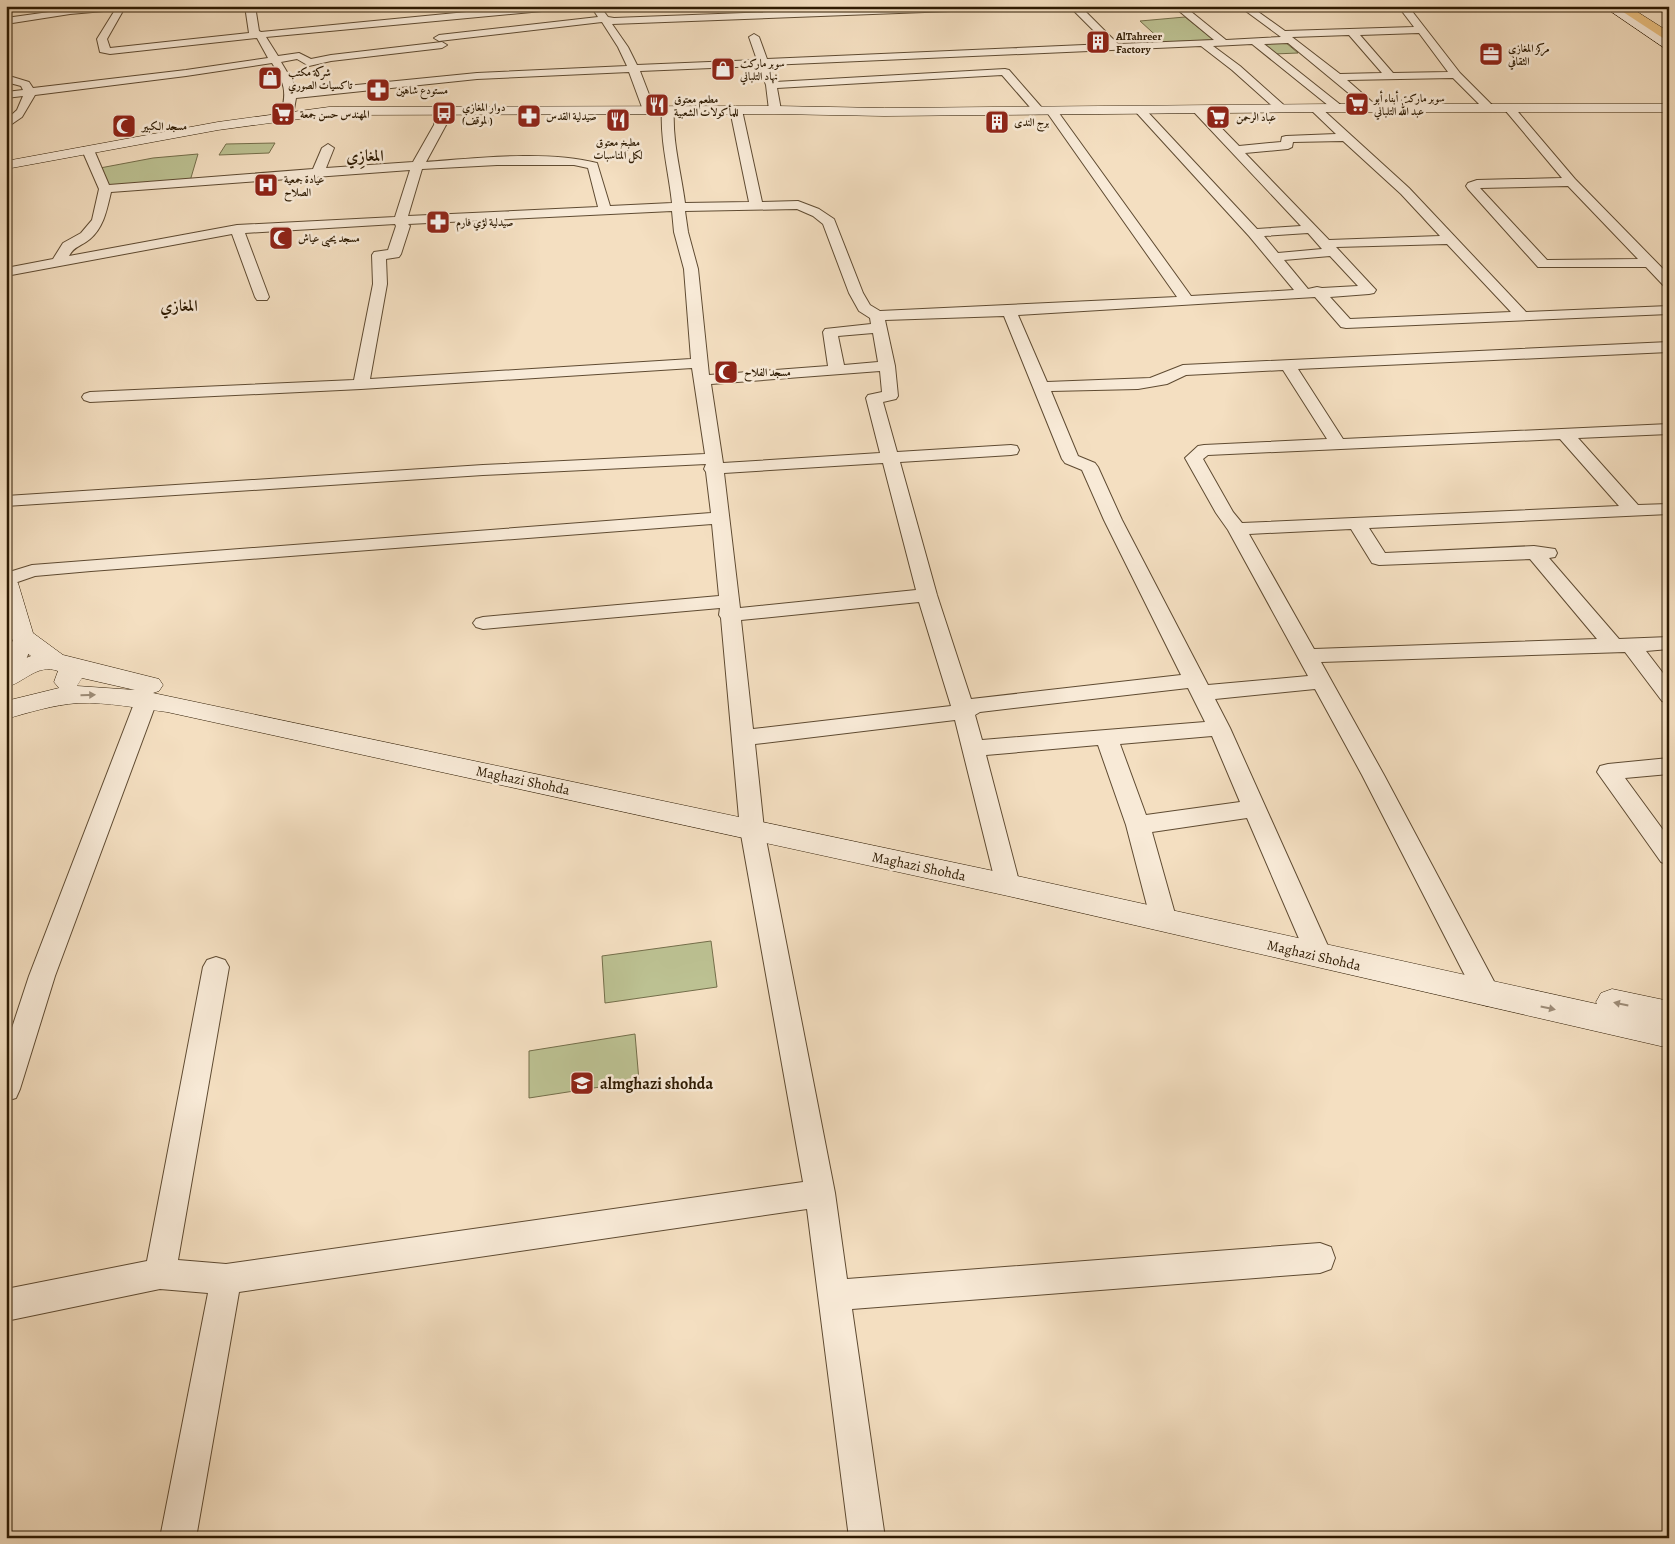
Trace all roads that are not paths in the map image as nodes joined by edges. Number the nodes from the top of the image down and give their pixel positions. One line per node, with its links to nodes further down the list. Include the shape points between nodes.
1 (128, 6): 15 (street)
2 (250, 6): 25 (street, via 254,33)
3 (563, 6): 17 (street)
4 (596, 6): 18 (street)
5 (1003, 6): 18 (street)
6 (1074, 6): 34 (street)
7 (1178, 6): 30 (street)
8 (1244, 6): 26 (street)
9 (1302, 6): 10 (street)
10 (1327, 6)
11 (1403, 6): 23 (street)
12 (1609, 6): 20 (street)
13 (1620, 6): 20 (highway)
14 (1641, 6): 22 (highway)
15 (121, 7): 16 (street); 25 (street, via 102,39 102,47 106,51)
16 (71, 9): 19 (street)
17 (429, 18): 21 (street); 33 (street)
18 (604, 19): 33 (street); 40 (street)
19 (6, 21)
20 (1636, 21): 28 (highway); 35 (street)
21 (369, 24): 25 (street); 32 (street, via 371,31 353,33)
22 (1669, 25)
23 (1422, 30): 24 (street); 43 (street)
24 (1351, 31): 26 (street); 44 (street)
25 (260, 35): 36 (street)
26 (1287, 37): 29 (street); 46 (street)
27 (754, 38): 38 (street)
28 (1669, 38)
29 (1254, 41): 30 (street); 54 (street)
30 (1222, 42): 31 (street)
31 (1203, 43): 34 (street); 58 (street)
32 (357, 46): 33 (street); 37 (street)
33 (442, 46)
34 (1116, 47): 38 (street)
35 (1669, 47)
36 (275, 61): 37 (street, via 298,56); 41 (street); 42 (street)
37 (309, 63): 41 (street, via 311,65)
38 (762, 63): 40 (street); 49 (street)
39 (452, 65): 45 (street)
40 (634, 70): 45 (street); 60 (street)
41 (282, 71): 52 (street)
42 (186, 73): 48 (street); 50 (street)
43 (1456, 75): 44 (street); 56 (street)
44 (1390, 76): 46 (street)
45 (461, 77): 52 (street)
46 (1339, 77): 55 (street)
47 (6, 78): 50 (street, via 25,84)
48 (188, 85)
49 (771, 85): 63 (street); 67 (street, via 1006,72)
50 (30, 92): 51 (street); 69 (street, via 25,108)
51 (6, 95)
52 (292, 95): 68 (street)
53 (1669, 107): 57 (street)
54 (1338, 108): 55 (street); 59 (street)
55 (1373, 108): 56 (street)
56 (1489, 108): 57 (street)
57 (1509, 108): 77 (street)
58 (1282, 109): 59 (street); 65 (street)
59 (1316, 109): 70 (street)
60 (648, 110): 61 (street); 66 (street)
61 (668, 110): 62 (street); 80 (street, via 667,127)
62 (736, 110): 63 (street); 79 (street)
63 (775, 110): 67 (street)
64 (1140, 110): 65 (street); 67 (street); 85 (street)
65 (1198, 110): 73 (street)
66 (443, 111): 68 (street, via 329,111); 75 (street, via 440,125)
67 (1046, 111): 95 (street)
68 (287, 115): 72 (street)
69 (6, 125)
70 (1345, 137): 73 (street, via 1286,139 1288,146); 86 (street, via 1405,191)
71 (328, 148): 76 (street)
72 (88, 150): 74 (street); 78 (street)
73 (1237, 150): 83 (street)
74 (6, 165)
75 (417, 167): 76 (street); 81 (street, via 497,161 574,161 593,166); 82 (street)
76 (318, 172): 78 (street)
77 (1571, 182): 90 (street); 90 (street, via 1472,186 1544,264)
78 (105, 189): 89 (street, via 98,220 86,236 68,246)
79 (756, 204): 80 (street); 99 (street, via 798,205 821,214 829,222 864,308)
80 (678, 207): 81 (street); 104 (street, via 691,269)
81 (605, 211): 82 (street)
82 (400, 221): 84 (street); 105 (street, via 403,226 394,254 379,255 380,284)
83 (1311, 229): 85 (street); 87 (street)
84 (237, 230): 89 (street); 94 (street)
85 (1254, 233): 88 (street)
86 (1449, 240): 87 (street, via 1385,243 1376,240); 98 (street)
87 (1330, 248): 88 (street); 93 (street, via 1369,290)
88 (1276, 257): 93 (street)
89 (58, 262): 91 (street)
90 (1650, 263): 92 (street)
91 (6, 272)
92 (1669, 283)
93 (1310, 292): 95 (street); 98 (street, via 1346,324)
94 (262, 297)
95 (1187, 301): 97 (street)
96 (1669, 310): 98 (street)
97 (1009, 311): 99 (street); 106 (street)
98 (1522, 316)
99 (878, 322): 102 (street); 103 (street, via 830,332)
100 (1669, 347): 101 (street)
101 (1288, 364): 106 (street, via 1183,370 1173,377 1143,384); 110 (street)
102 (887, 366): 103 (street); 112 (street, via 890,396 874,398)
103 (837, 371): 104 (street)
104 (701, 372): 105 (street); 113 (street)
105 (361, 384): 107 (street)
106 (1040, 387): 131 (street, via 1071,459 1089,467)
107 (90, 397)
108 (1669, 429): 109 (street)
109 (1564, 433): 110 (street); 116 (street)
110 (1338, 444): 119 (street, via 1204,450 1194,458)
111 (1011, 450): 112 (street)
112 (891, 456): 113 (street); 121 (street)
113 (713, 464): 114 (street, via 453,472); 117 (street)
114 (6, 501)
115 (1669, 509): 116 (street)
116 (1634, 512): 118 (street)
117 (721, 518): 120 (street, via 91,565 32,571); 122 (street)
118 (1356, 523): 119 (street); 126 (street, via 1379,560 1541,553)
119 (1237, 529): 127 (street)
120 (6, 582): 124 (street)
121 (927, 595): 122 (street); 137 (street)
122 (729, 608): 123 (street); 140 (street)
123 (483, 623)
124 (16, 631): 128 (street); 129 (street)
125 (1669, 644): 126 (street)
126 (1622, 646): 127 (street); 132 (street)
127 (1309, 656): 130 (street)
128 (61, 664): 129 (street, via 36,662); 133 (street); 135 (street, via 71,673 66,684 53,695)
129 (9, 676)
130 (1320, 682): 131 (street); 151 (street)
131 (1199, 686): 137 (street, via 975,704); 138 (street)
132 (1669, 696)
133 (164, 698): 135 (street, one-way to 133, via 101,695); 144 (street, Maghazi Shohda); 154 (street, via 42,976)
134 (6, 699): 135 (street)
135 (35, 701): 136 (street)
136 (6, 710)
137 (964, 712): 140 (street); 141 (street)
138 (1219, 728): 139 (street); 143 (street)
139 (1106, 736): 141 (street); 145 (street)
140 (744, 738): 144 (street)
141 (973, 748): 147 (street)
142 (1669, 766): 146 (street, via 1608,772)
143 (1254, 809): 145 (street); 149 (street)
144 (751, 820): 147 (street, Maghazi Shohda); 155 (street)
145 (1138, 824): 148 (street)
146 (1669, 856)
147 (1006, 878): 148 (street, Maghazi Shohda)
148 (1162, 913): 149 (street, Maghazi Shohda)
149 (1315, 947): 151 (street, Maghazi Shohda)
150 (216, 967): 157 (street)
151 (1482, 985): 152 (street, Maghazi Shohda, one-way to 151); 153 (street, Maghazi Shohda, one-way to 153)
152 (1669, 1015)
153 (1669, 1034)
154 (6, 1089)
155 (820, 1193): 158 (street); 159 (street)
156 (1320, 1258): 159 (street)
157 (160, 1274): 158 (street); 160 (street)
158 (226, 1279): 161 (street)
159 (835, 1296): 162 (street)
160 (6, 1306)
161 (178, 1538)
162 (867, 1538)

